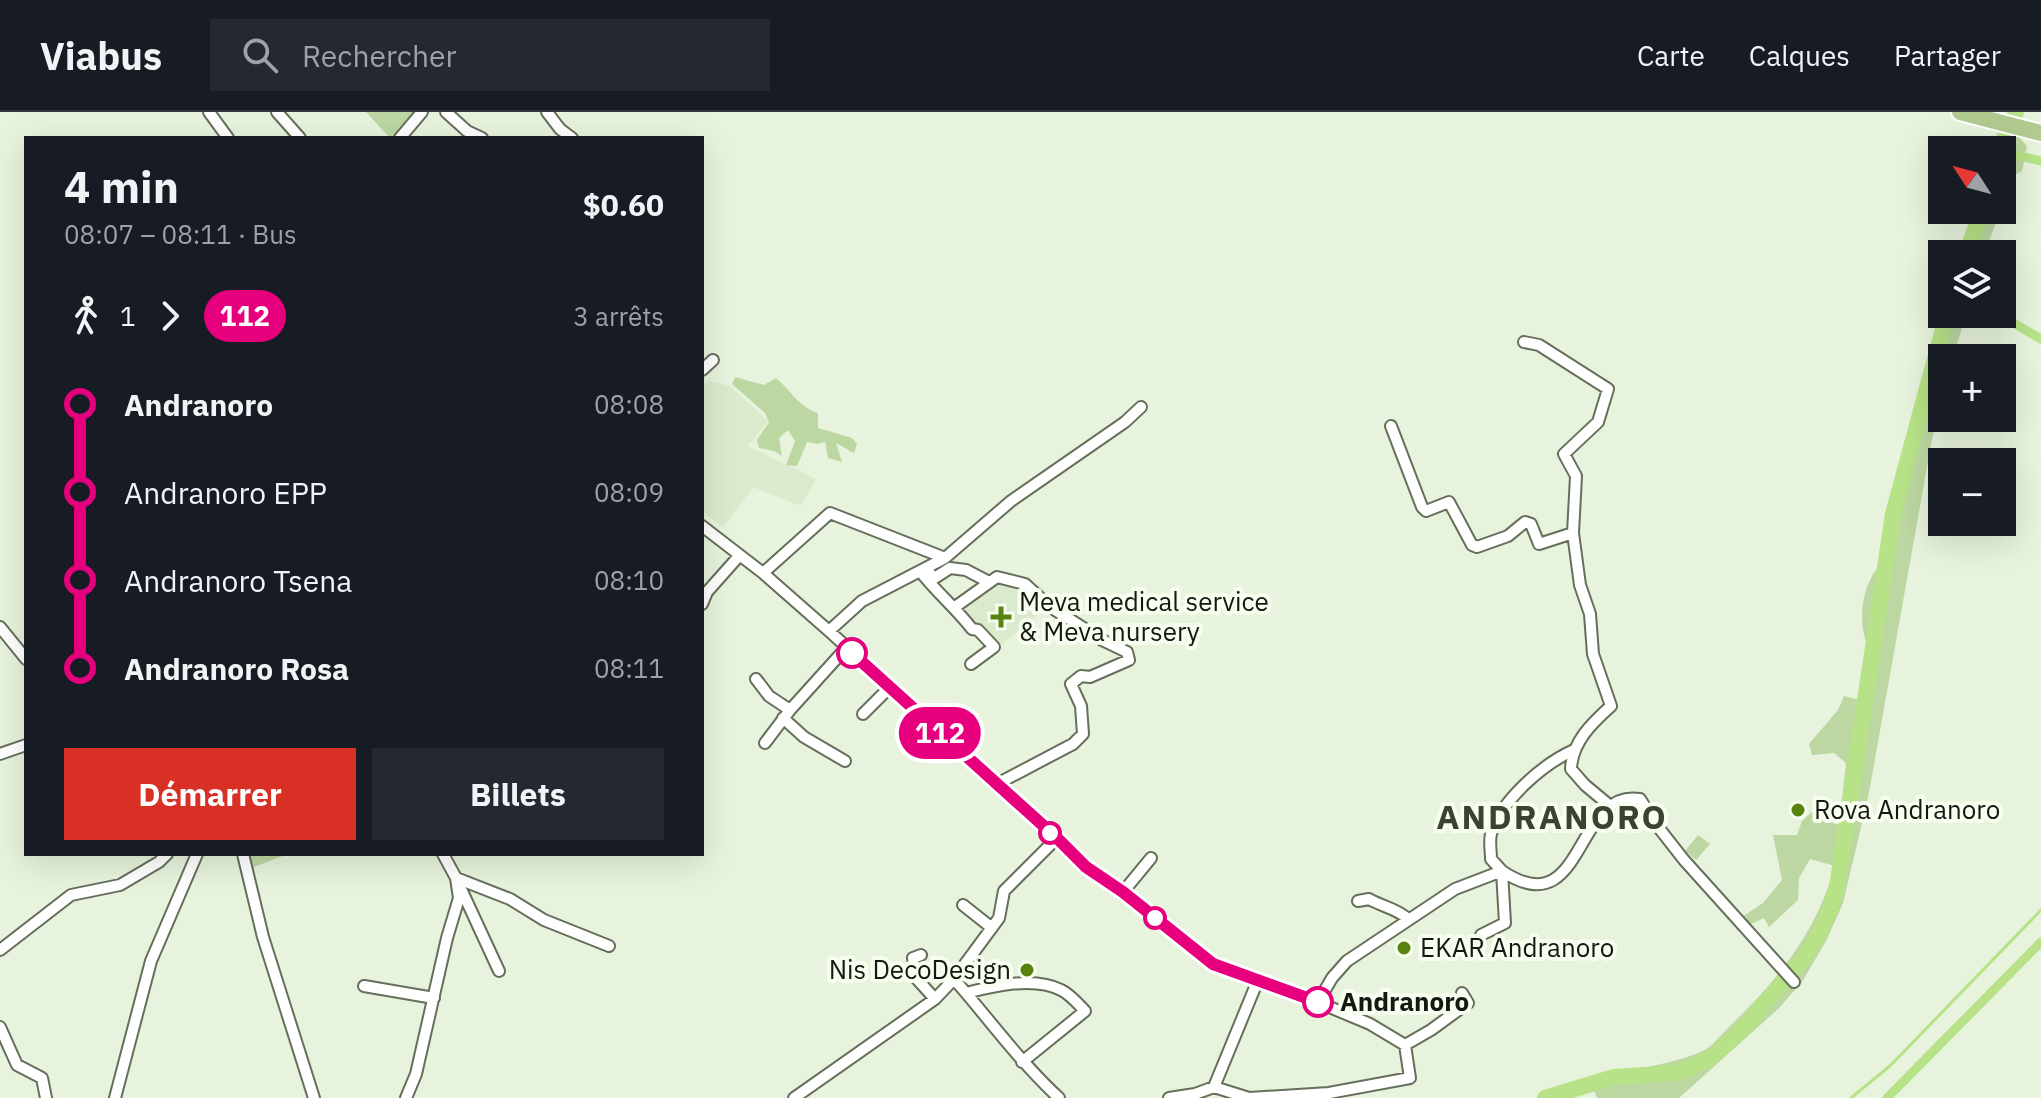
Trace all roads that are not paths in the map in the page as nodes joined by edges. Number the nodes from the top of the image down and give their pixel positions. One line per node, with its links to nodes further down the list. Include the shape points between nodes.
1 (209, 112): 8 (street)
2 (277, 112): 9 (street)
3 (422, 112): 10 (street)
4 (446, 112): 11 (street)
5 (547, 112): 12 (street)
6 (1960, 112): 7 (main road)
7 (2036, 132)
8 (227, 136)
9 (298, 136)
10 (402, 136)
11 (478, 136)
12 (569, 136)
13 (1524, 342): 19 (street, via 1539,345 1608,389 1598,422 1564,454 1576,476)
14 (713, 360): 15 (street)
15 (704, 368)
16 (1141, 407): 21 (street, via 1011,501)
17 (1391, 426): 19 (street, via 1422,507 1426,511 1449,502 1472,545 1508,536 1525,522 1539,544)
18 (704, 528): 20 (street)
19 (1573, 533): 38 (street, via 1593,654 1611,706)
20 (739, 556): 23 (street); 25 (street)
21 (945, 558): 22 (street); 23 (street, via 830,513)
22 (920, 571): 24 (street, via 933,579 950,568 966,570); 26 (street); 28 (street, via 862,601)
23 (763, 573): 28 (street)
24 (989, 582): 26 (street); 41 (street, via 997,577 1025,584 1049,606 1127,652 1129,660 1071,684 1081,706 1083,734 1073,744)
25 (704, 599)
26 (955, 607): 31 (street, via 994,647)
27 (0, 627): 30 (street)
28 (829, 631): 29 (street)
29 (846, 648): 33 (street); 34 (street)
30 (24, 657)
31 (971, 664)
32 (756, 679): 34 (street)
33 (890, 687): 35 (street); 41 (street)
34 (786, 714): 36 (street); 40 (street, via 804,737)
35 (863, 714)
36 (765, 743)
37 (24, 746): 39 (street)
38 (1574, 750): 42 (street, via 1571,769); 49 (street, via 1552,759 1497,818 1490,837 1491,859)
39 (0, 754)
40 (845, 761)
41 (997, 784): 43 (street)
42 (1609, 805): 49 (street, via 1552,883 1534,886); 63 (street, via 1640,799 1684,860)
43 (1057, 838): 51 (street, via 1086,867); 55 (street, via 1004,891)
44 (165, 856): 58 (street, via 120,885 71,895)
45 (196, 856): 75 (street, via 151,961)
46 (243, 856): 76 (street)
47 (444, 856): 50 (street)
48 (1151, 858): 51 (street)
49 (1502, 871): 54 (street, via 1455,889); 56 (street, via 1505,923)
50 (456, 878): 57 (street); 60 (street); 67 (street, via 459,898)
51 (1123, 892): 62 (street, via 1213,964)
52 (1358, 901): 54 (street, via 1369,899)
53 (963, 905): 55 (street)
54 (1408, 919): 69 (street, via 1347,961)
55 (992, 928): 61 (street)
56 (1481, 935)
57 (609, 946)
58 (0, 950)
59 (921, 955): 68 (street, via 913,958 916,978)
60 (499, 971)
61 (954, 979): 65 (street); 68 (street)
62 (1258, 980): 69 (street); 73 (street)
63 (1794, 982)
64 (364, 986): 67 (street)
65 (966, 993): 72 (street); 72 (street, via 1003,984 1051,987 1085,1011)
66 (1462, 993): 71 (street, via 1468,1003)
67 (434, 998): 77 (street)
68 (935, 999): 78 (street)
69 (1318, 1002): 71 (street)
70 (0, 1027): 74 (street, via 17,1065 42,1078)
71 (1405, 1045): 73 (street, via 1410,1078 1329,1093 1249,1098)
72 (1022, 1062): 79 (street)
73 (1214, 1087): 80 (street)
74 (46, 1098)
75 (115, 1098)
76 (314, 1098)
77 (406, 1098)
78 (794, 1098)
79 (1059, 1098)
80 (1169, 1098)

